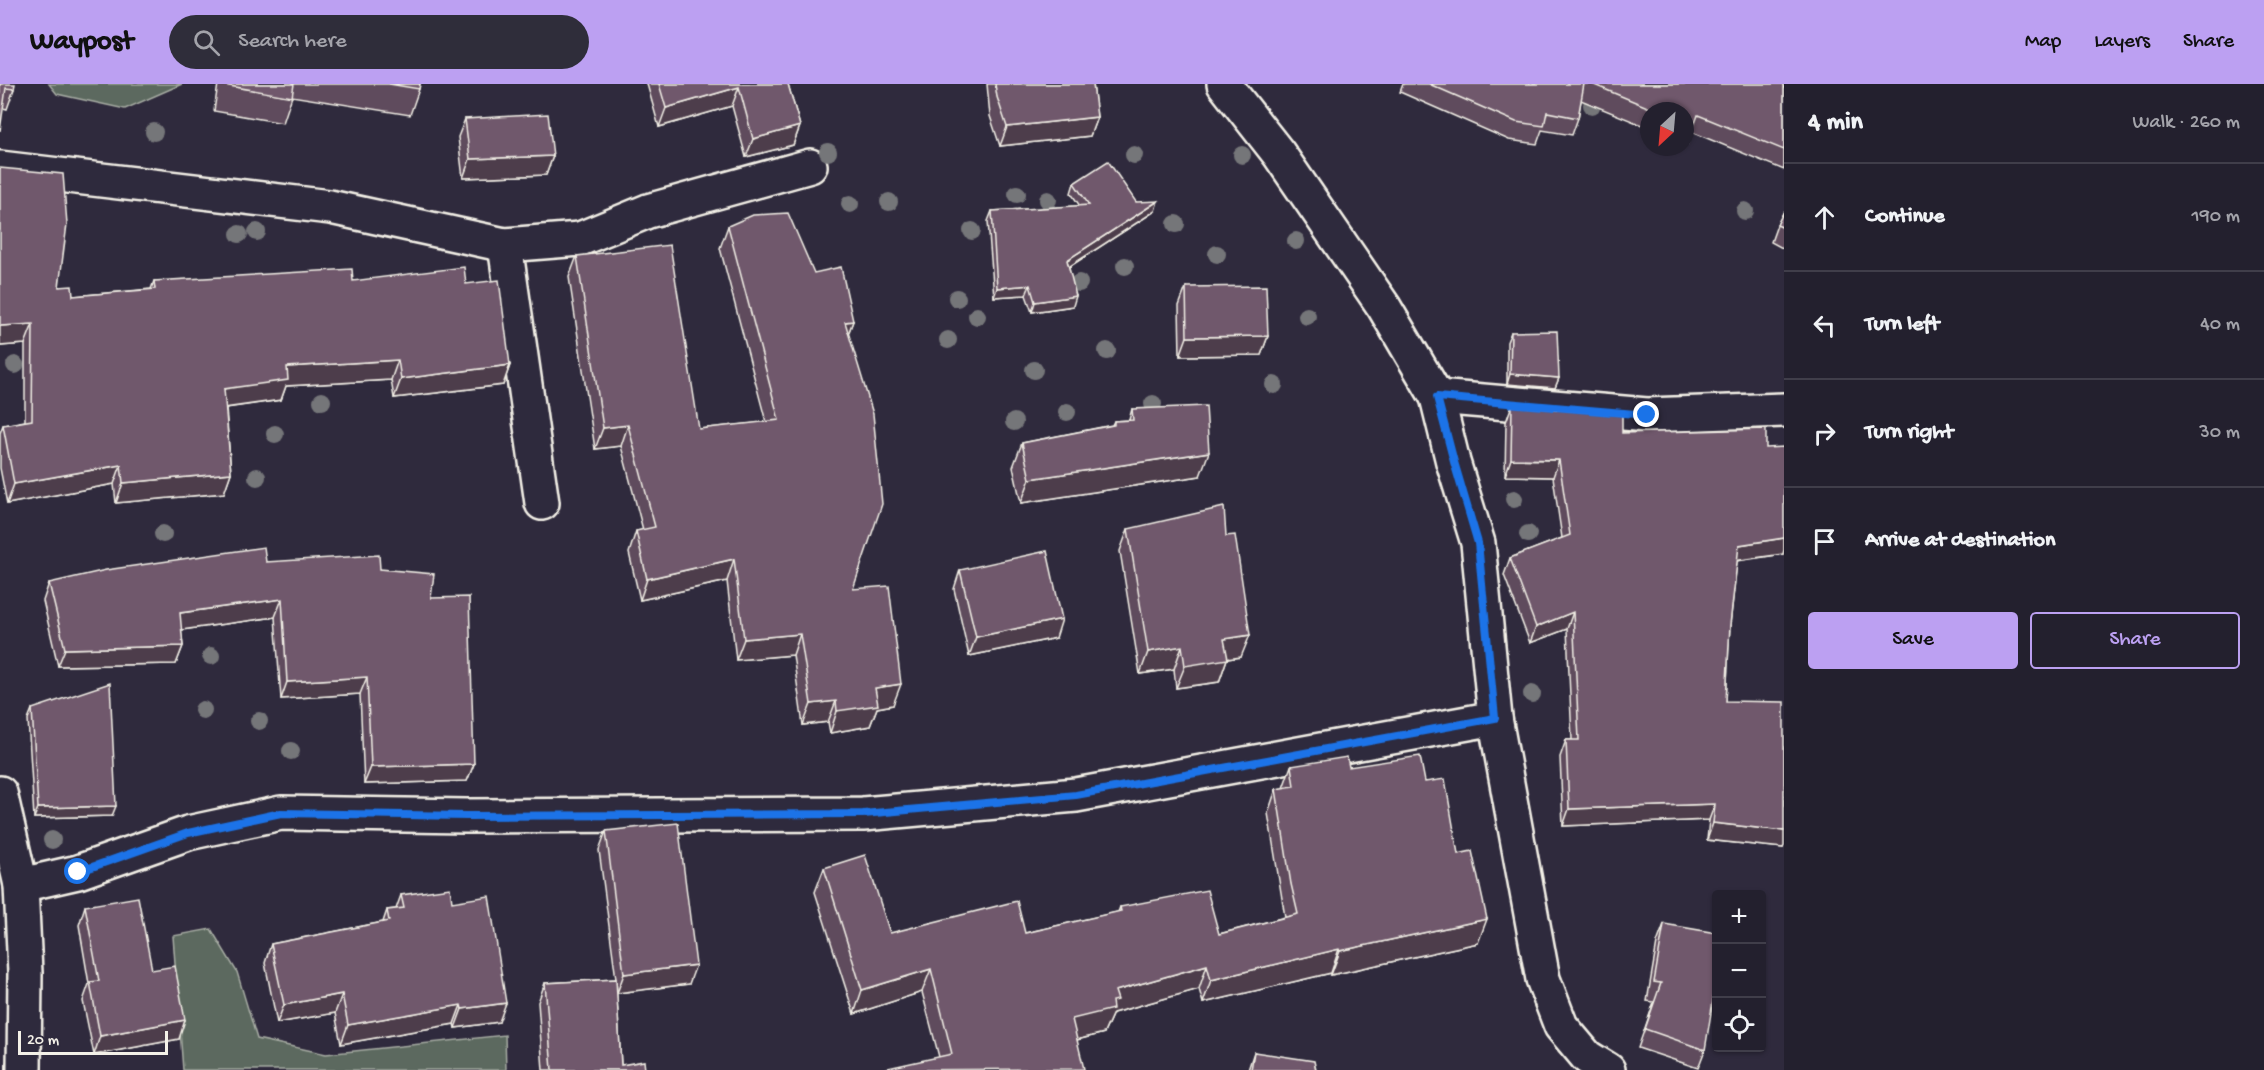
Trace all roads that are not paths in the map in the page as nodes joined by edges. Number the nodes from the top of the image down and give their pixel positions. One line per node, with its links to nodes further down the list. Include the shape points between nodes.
1 (1224, 84): 5 (street, via 1279,154 1384,306)
2 (810, 166): 4 (street, via 648,211 580,239)
3 (0, 168): 4 (street, via 330,207)
4 (505, 245): 7 (street)
5 (1437, 397): 6 (street, via 1647,415); 8 (street, via 1478,543)
6 (1784, 410)
7 (542, 503)
8 (1495, 718): 10 (street, via 1076,795 863,814 281,813 188,833 78,872); 12 (street, via 1543,979 1561,1026 1587,1057)
9 (0, 796): 10 (street)
10 (21, 885): 11 (street)
11 (24, 1070)
12 (1608, 1070)

